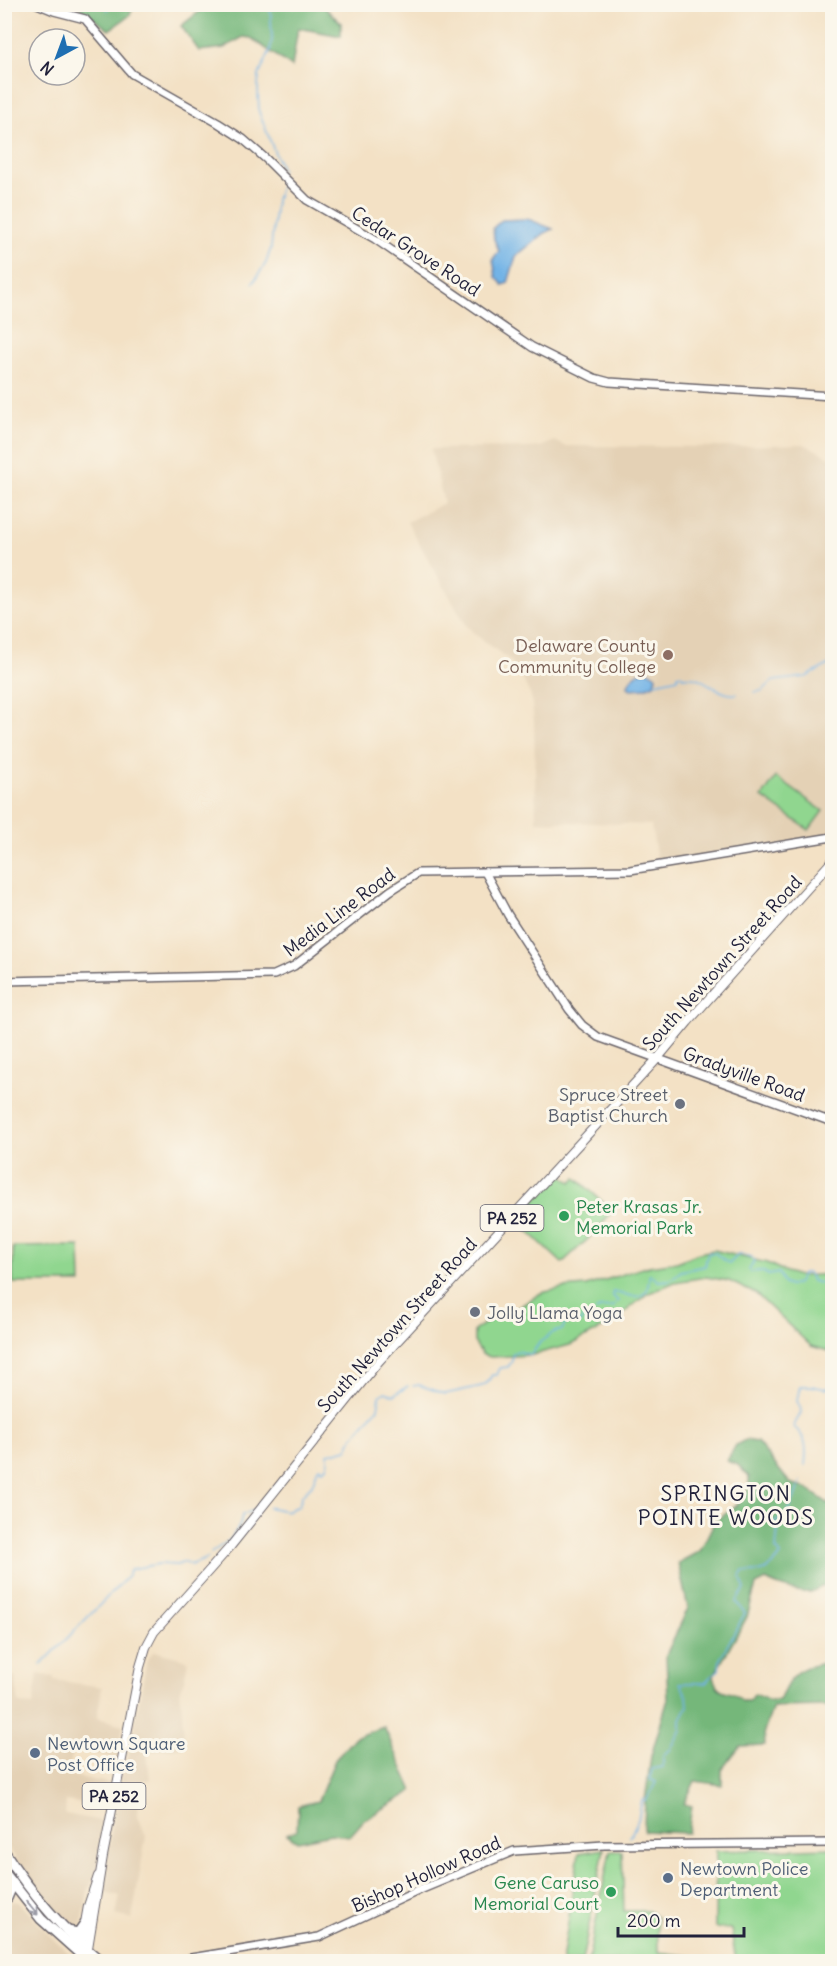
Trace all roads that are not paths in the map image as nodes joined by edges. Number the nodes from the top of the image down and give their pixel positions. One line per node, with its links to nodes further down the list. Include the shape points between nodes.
1 (37, 4): 2 (street, Cedar Grove Road, via 85,19 132,74 230,130 308,201 375,238 544,354 609,382)
2 (832, 396)
3 (832, 837): 5 (street, Media Line Road, via 630,870)
4 (832, 861): 7 (main road, South Newtown Street Road / PA 252)
5 (485, 872): 6 (street, Media Line Road, via 418,873 294,966 274,975); 7 (street, Gradyville Road, via 508,915 582,1025 598,1037)
6 (4, 981)
7 (658, 1058): 8 (street, Gradyville Road); 11 (main road, South Newtown Street Road / PA 252, via 379,1361 230,1547 154,1632 141,1660)
8 (832, 1122)
9 (832, 1843): 19 (street, Bishop Hollow Road, via 604,1845 514,1851 319,1937)
10 (4, 1851): 16 (highway, via 31,1891)
11 (101, 1869): 15 (main road, PA 252); 17 (main road, PA 252)
12 (4, 1872): 13 (highway)
13 (11, 1882): 14 (highway); 17 (highway, one-way to 17, via 41,1919)
14 (7, 1898)
15 (85, 1923): 16 (highway, via 78,1933); 17 (main road, PA 252)
16 (67, 1931): 17 (highway)
17 (84, 1956): 18 (highway)
18 (102, 1962)
19 (180, 1962)

